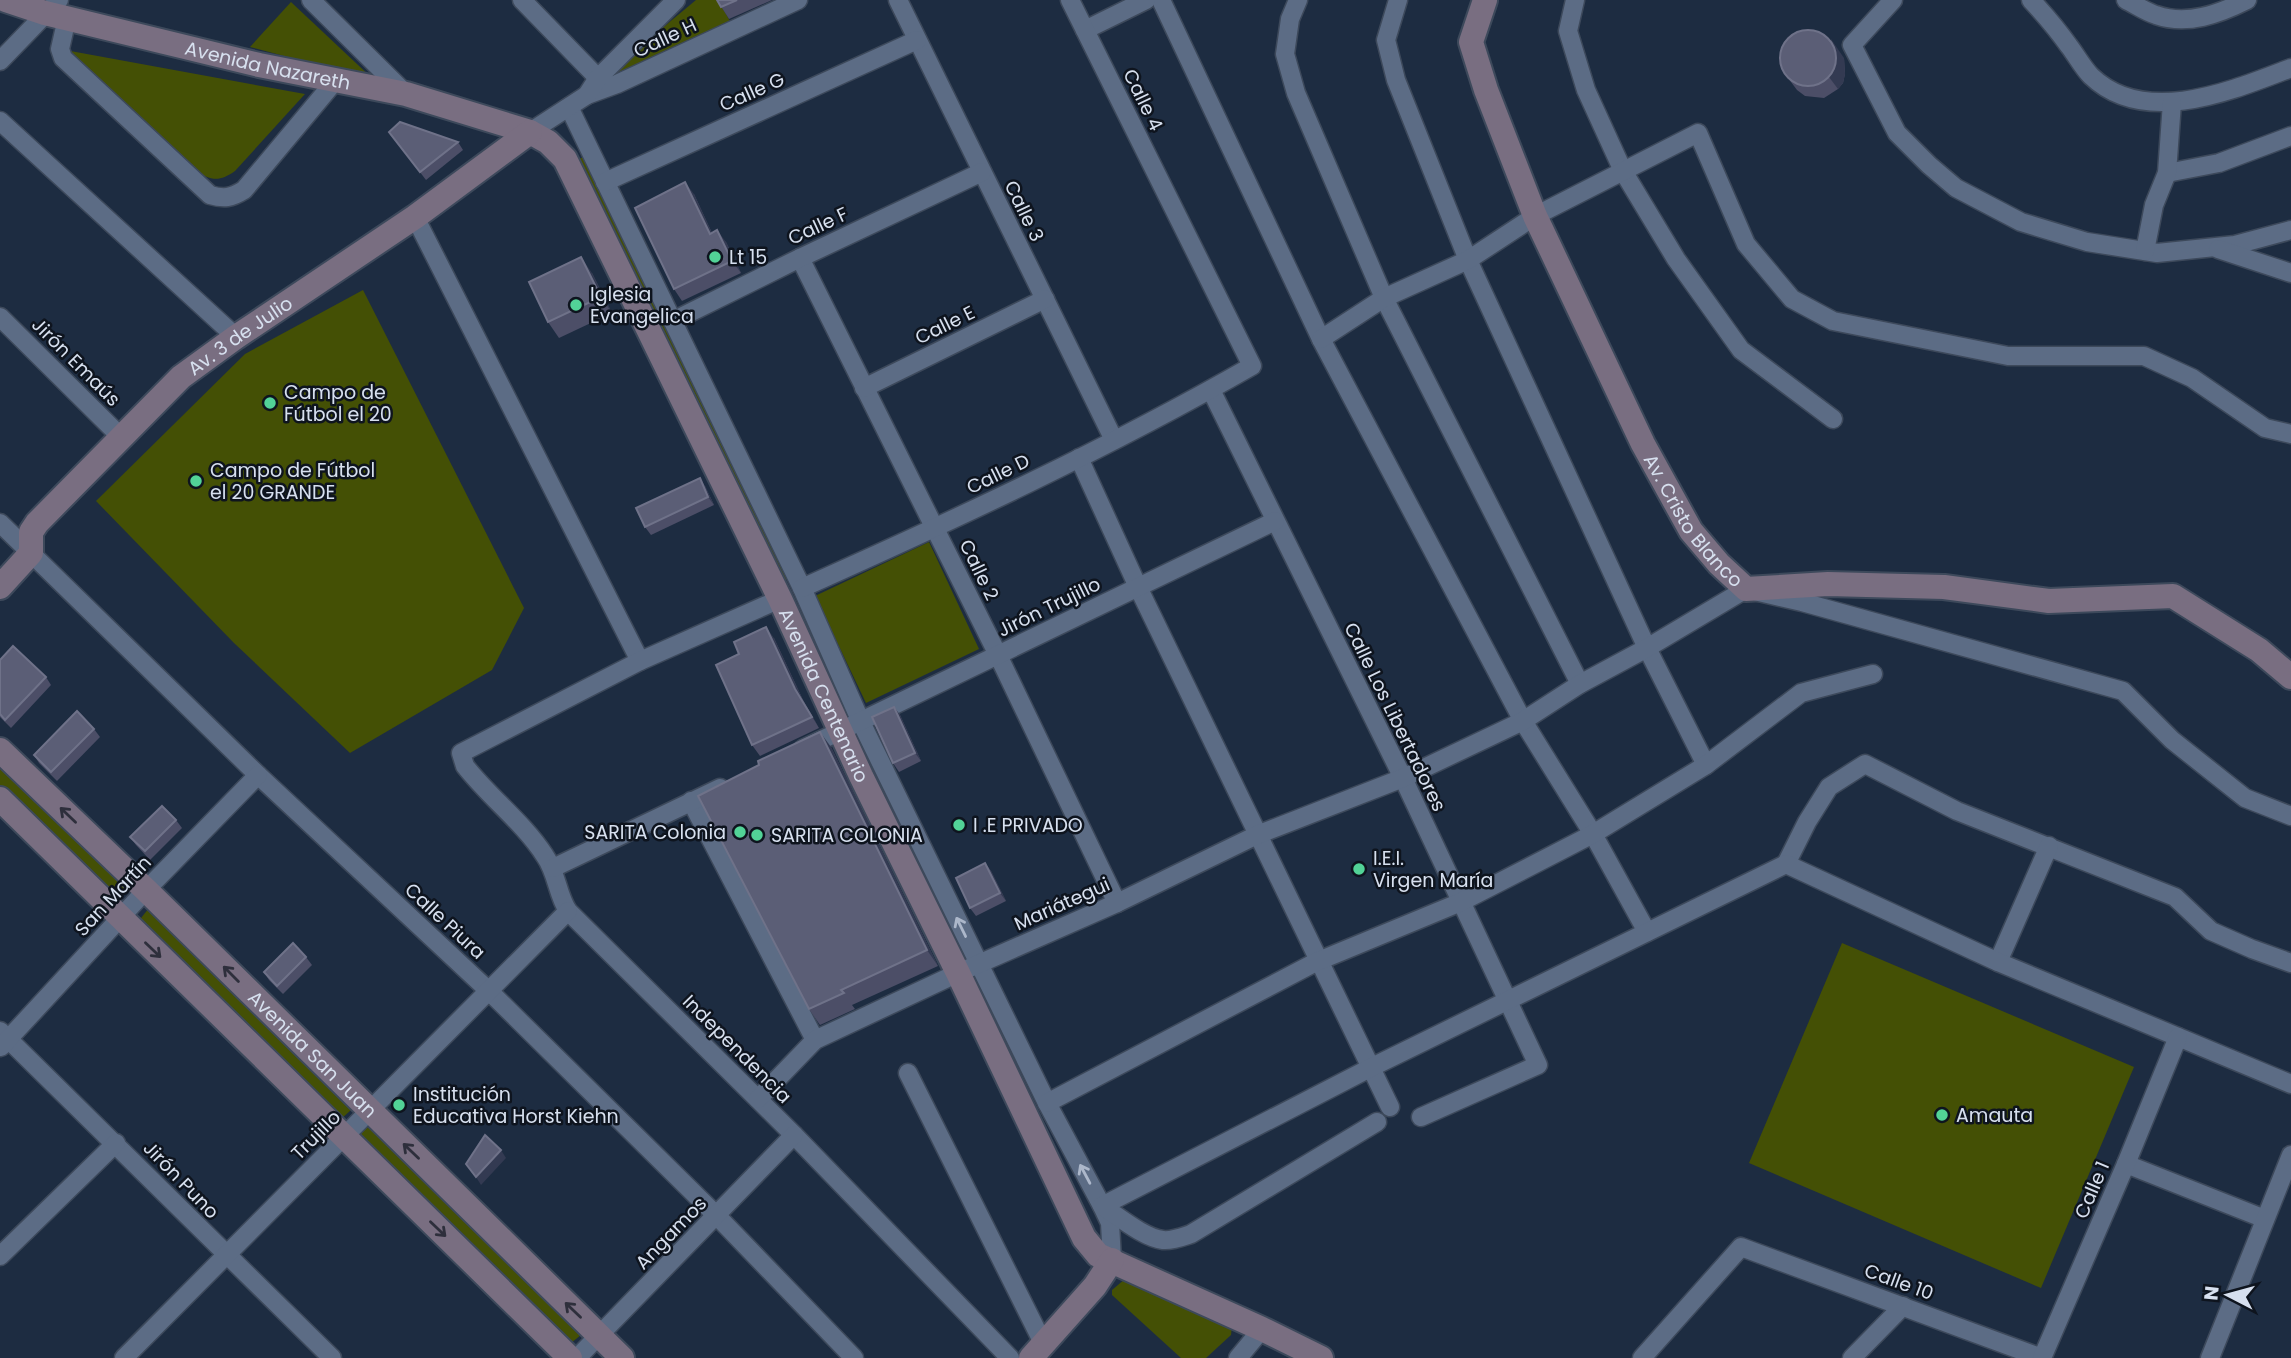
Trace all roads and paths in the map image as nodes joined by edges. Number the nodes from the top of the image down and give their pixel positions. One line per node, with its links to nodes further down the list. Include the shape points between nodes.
1 (6, 0): 18 (street, Avenida Nazareth)
2 (311, 0): 25 (street)
3 (522, 0): 23 (street)
4 (676, 0): 23 (street)
5 (798, 0): 26 (street, Calle H)
6 (898, 0): 20 (street, Calle 3)
7 (1070, 0): 19 (street, Calle 4)
8 (1146, 0): 19 (street)
9 (1161, 0): 49 (street)
10 (1298, 0): 44 (street, via 1285,54 1296,93)
11 (1398, 0): 42 (street, via 1386,40 1396,80)
12 (1485, 0): 36 (street, Av. Cristo Blanco, via 1471,42)
13 (1575, 0): 32 (street, via 1568,31 1586,90)
14 (1893, 0): 40 (street, via 1852,45 1898,133 1929,165 1956,188 2021,222 2087,242)
15 (2031, 0): 27 (street, via 2091,76 2122,96)
16 (2126, 0): 17 (street, via 2155,15 2181,20 2214,15)
17 (2247, 0)
18 (57, 10): 21 (street); 24 (street, Avenida Nazareth); 24 (street, via 63,58 210,195 222,199 244,190)
19 (1085, 30): 51 (street, Calle 4, via 1252,366)
20 (917, 40): 33 (street, Calle 3); 35 (street, Calle G)
21 (0, 61)
22 (2291, 68): 27 (street, via 2196,100)
23 (598, 78): 26 (street)
24 (335, 81): 25 (street, Avenida Nazareth)
25 (407, 94): 30 (street, Avenida Nazareth)
26 (587, 95): 28 (street)
27 (2172, 102): 34 (street)
28 (569, 107): 30 (street); 35 (street, Avenida Centenario)
29 (0, 121): 48 (street)
30 (530, 132): 37 (street, Av. 3 de Julio); 64 (street, Avenida Centenario, via 565,159)
31 (2291, 135): 34 (street, via 2219,163)
32 (1623, 171): 36 (street); 52 (street, via 1676,259 1741,349); 53 (street, via 1698,133 1746,244 1792,299 1833,321 2008,356 2144,356 2192,378 2265,428)
33 (982, 172): 41 (street, Calle F); 45 (street, Calle 3)
34 (2167, 173): 40 (street, via 2154,205)
35 (605, 182): 47 (street, Avenida Centenario)
36 (1535, 216): 42 (street); 63 (street, Av. Cristo Blanco, via 1643,444 1691,531)
37 (415, 217): 48 (street, Av. 3 de Julio); 67 (street)
38 (2291, 230): 39 (street)
39 (2214, 247): 40 (street); 43 (street)
40 (2146, 251)
41 (800, 258): 47 (street, Calle F); 50 (street, Calle 2)
42 (1468, 260): 44 (street); 65 (street)
43 (2291, 273)
44 (1384, 298): 49 (street); 70 (street)
45 (1045, 299): 50 (street, Calle E); 55 (street, Calle 3)
46 (0, 317): 54 (street, Jirón Emaús)
47 (673, 321): 64 (street, Avenida Centenario)
48 (236, 337): 54 (street, Av. 3 de Julio, via 181,377)
49 (1321, 339): 71 (street)
50 (864, 388): 59 (street, Calle 2)
51 (1210, 390): 55 (street, Calle D); 57 (street, Calle Los Libertadores)
52 (1833, 419)
53 (2291, 434)
54 (122, 438): 60 (street, Av. 3 de Julio, via 37,523 31,532)
55 (1114, 440): 56 (street, Calle D)
56 (1079, 458): 59 (street, Calle D); 62 (street)
57 (1275, 521): 62 (street, Jirón Trujillo); 79 (street, Calle Los Libertadores)
58 (0, 523): 60 (street, Calle Piura)
59 (935, 528): 64 (street, Calle D); 66 (street, Calle 2)
60 (31, 553): 61 (street, Av. 3 de Julio); 77 (street, Calle Piura)
61 (0, 587)
62 (1138, 587): 66 (street, Jirón Trujillo); 83 (street)
63 (1746, 590): 65 (street, Mariátegui); 69 (street, Av. Cristo Blanco, via 1828,584 1944,587 2049,601 2173,596 2259,650); 82 (street, via 2123,691 2172,740 2245,799)
64 (791, 594): 67 (street, Calle D); 72 (street, Avenida Centenario)
65 (1647, 648): 70 (street, Mariátegui); 76 (street)
66 (998, 655): 72 (street, Jirón Trujillo); 90 (street, Calle 2)
67 (640, 661): 74 (street, Calle D)
68 (1872, 674): 76 (street, via 1801,693)
69 (2291, 677)
70 (1580, 684): 71 (street, Mariátegui)
71 (1523, 721): 79 (street, Mariátegui); 84 (street)
72 (851, 726): 75 (street, Jirón Trujillo); 97 (street, Avenida Centenario)
73 (0, 750): 88 (street, Avenida San Juan, one-way to 73)
74 (461, 753): 87 (street, Independencia, via 465,766 532,838)
75 (791, 755)
76 (1706, 765): 84 (street)
77 (258, 775): 88 (street, San Martín); 98 (street, Calle Piura)
78 (741, 778): 81 (street)
79 (1403, 778): 83 (street, Mariátegui); 89 (street, Calle Los Libertadores)
80 (0, 799): 92 (street, Avenida San Juan)
81 (691, 801): 87 (street); 102 (street)
82 (2291, 816)
83 (1259, 834): 90 (street, Mariátegui); 94 (street)
84 (1593, 834): 89 (street); 93 (street)
85 (2049, 846): 86 (street, via 1956,811 1865,764 1829,787); 95 (street); 96 (street, via 2175,897 2211,931)
86 (1786, 864): 93 (street); 95 (street)
87 (553, 868): 91 (street, Independencia, via 560,899)
88 (146, 890): 92 (street, San Martín); 109 (street, Avenida San Juan, one-way to 88)
89 (1461, 902): 94 (street); 99 (street, Calle Los Libertadores)
90 (1117, 903): 97 (street, Mariátegui)
91 (568, 911): 98 (street, Trujillo); 106 (street, Independencia)
92 (121, 918): 101 (street, San Martín); 113 (street, Avenida San Juan, one-way to 113)
93 (1647, 932): 99 (street)
94 (1320, 960): 103 (street); 107 (street)
95 (1998, 962): 100 (street)
96 (2291, 963)
97 (969, 969): 102 (street, Mariátegui); 107 (street, Avenida Centenario); 123 (street, Avenida Centenario, via 1084,1238 1098,1255)
98 (489, 991): 109 (street, Trujillo); 119 (street, Calle Piura)
99 (1507, 1001): 103 (street); 110 (street, Calle Los Libertadores, via 1538,1065)
100 (2178, 1037): 105 (street); 116 (street, Calle 1)
101 (3, 1040): 114 (street, Jirón Puno)
102 (815, 1040): 106 (street, Mariátegui)
103 (1372, 1067): 108 (street); 118 (street)
104 (908, 1073): 127 (street)
105 (2291, 1084)
106 (758, 1099): 112 (street, Independencia)
107 (1047, 1103): 118 (street, Avenida Centenario, one-way to 107)
108 (1390, 1107)
109 (370, 1111): 113 (street, Trujillo); 126 (street, Avenida San Juan, one-way to 109)
110 (1421, 1117)
111 (1377, 1122): 118 (street, via 1191,1234 1165,1241 1152,1237)
112 (794, 1135): 119 (street, Angamos); 134 (street, Independencia)
113 (343, 1137): 122 (street, Trujillo); 130 (street, Avenida San Juan, one-way to 130)
114 (116, 1143): 121 (street); 122 (street, Jirón Puno)
115 (2291, 1155): 117 (street)
116 (2126, 1164): 120 (street); 139 (street, Calle 1)
117 (2286, 1178): 120 (street)
118 (1102, 1206): 123 (street, Avenida Centenario, via 1110,1223)
119 (717, 1216): 126 (street, Angamos); 133 (street, Calle Piura)
120 (2264, 1219): 140 (street)
121 (0, 1256)
122 (226, 1256): 128 (street, Trujillo); 129 (street, Jirón Puno)
123 (1112, 1261): 125 (street, Avenida Centenario); 127 (street)
124 (1903, 1306): 137 (street, Calle 10, via 1741,1247); 138 (street); 139 (street, Calle 10)
125 (1262, 1329): 135 (street); 136 (street, Avenida Centenario)
126 (599, 1336): 131 (street, Angamos); 132 (street, Avenida San Juan)
127 (1037, 1351)
128 (124, 1358)
129 (332, 1358)
130 (570, 1358)
131 (577, 1358)
132 (622, 1358)
133 (854, 1358)
134 (1010, 1358)
135 (1238, 1358)
136 (1321, 1358)
137 (1642, 1358)
138 (1852, 1358)
139 (2042, 1358)
140 (2210, 1358)

